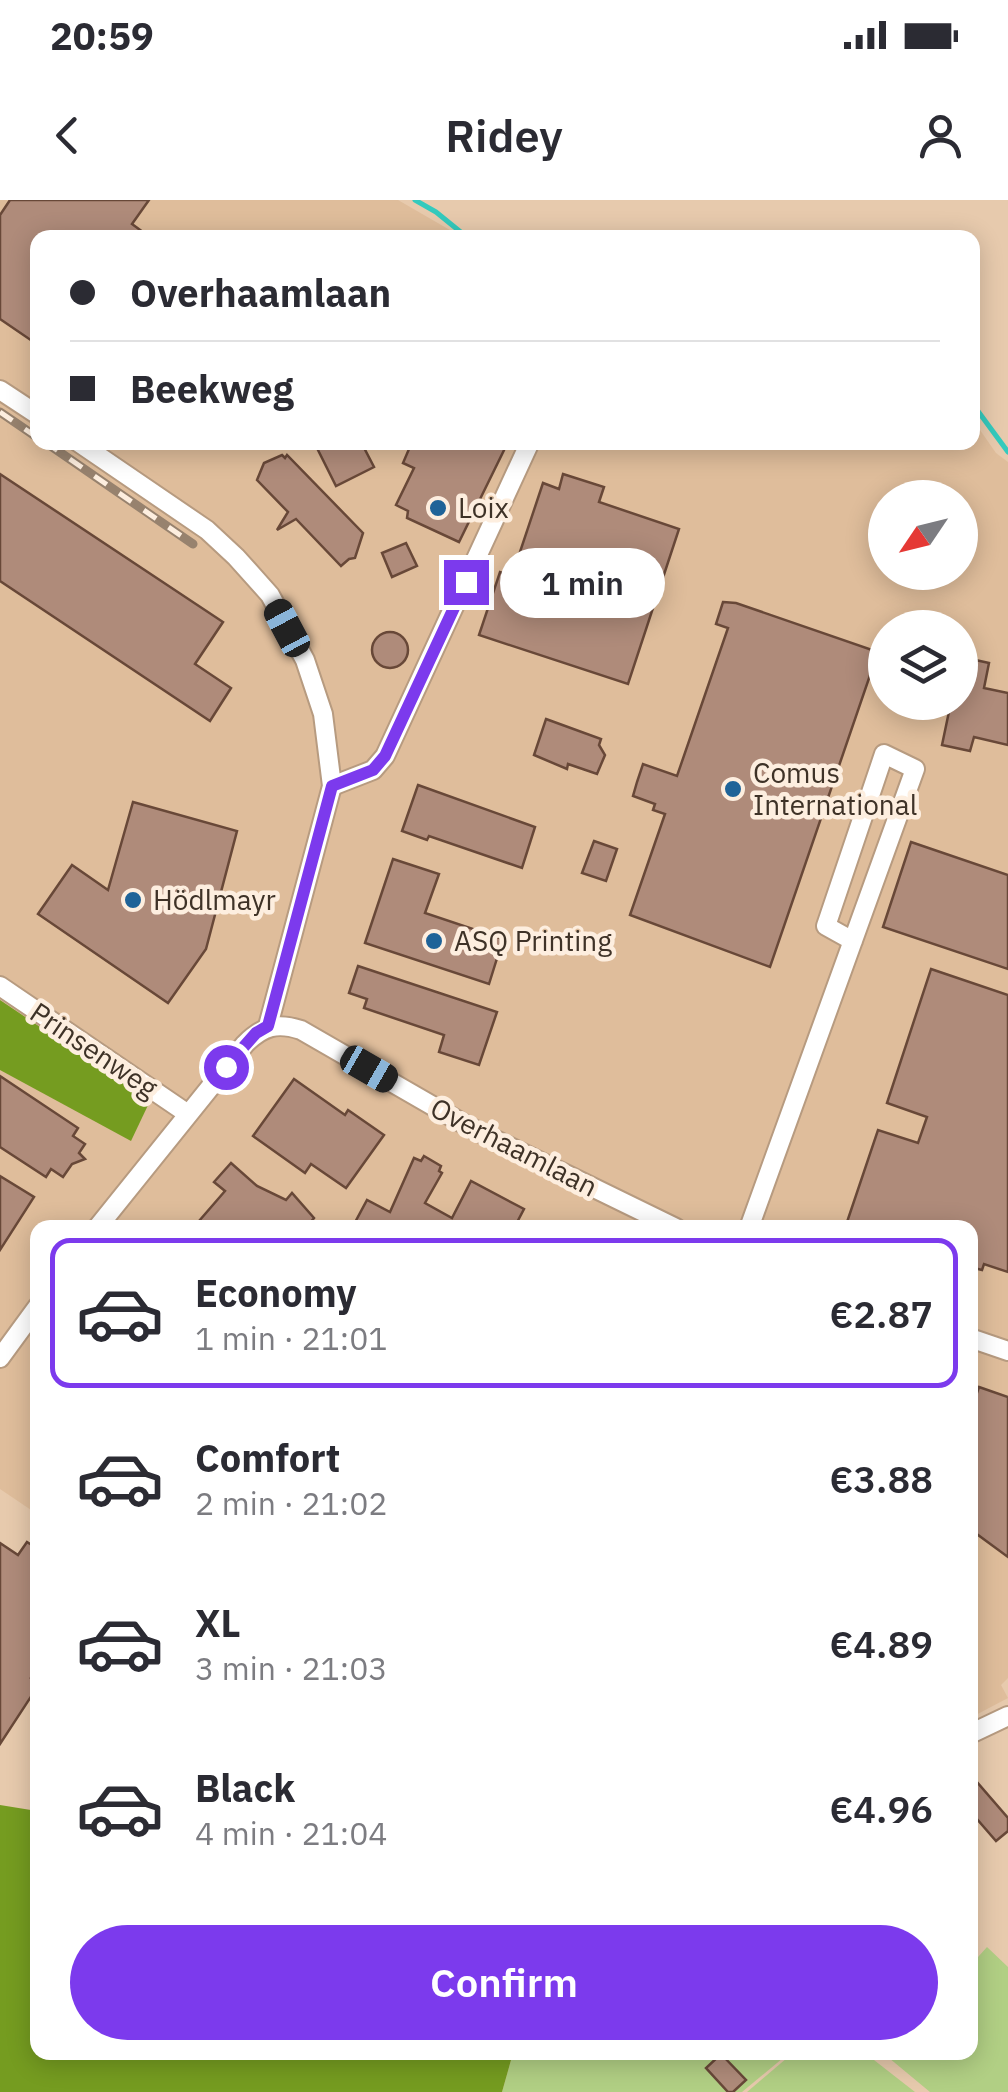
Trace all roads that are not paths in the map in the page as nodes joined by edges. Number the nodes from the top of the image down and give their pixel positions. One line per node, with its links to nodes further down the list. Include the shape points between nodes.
1 (0, 390): 2 (street)
2 (30, 410)
3 (90, 450): 5 (street, via 207,530 270,595 304,660 322,714)
4 (526, 450): 5 (street, via 385,756 373,770)
5 (332, 786): 8 (street)
6 (853, 941): 6 (street, via 826,926 884,754 915,769); 12 (street)
7 (0, 986): 9 (street, Prinsenweg)
8 (268, 1026): 9 (street); 11 (street, Overhaamlaan, via 301,1030 471,1128)
9 (188, 1114): 10 (street)
10 (104, 1220)
11 (660, 1220)
12 (752, 1220)
13 (30, 1317): 16 (street)
14 (978, 1341): 15 (street)
15 (1008, 1351)
16 (0, 1358)
17 (1008, 1716): 18 (street)
18 (978, 1730)

